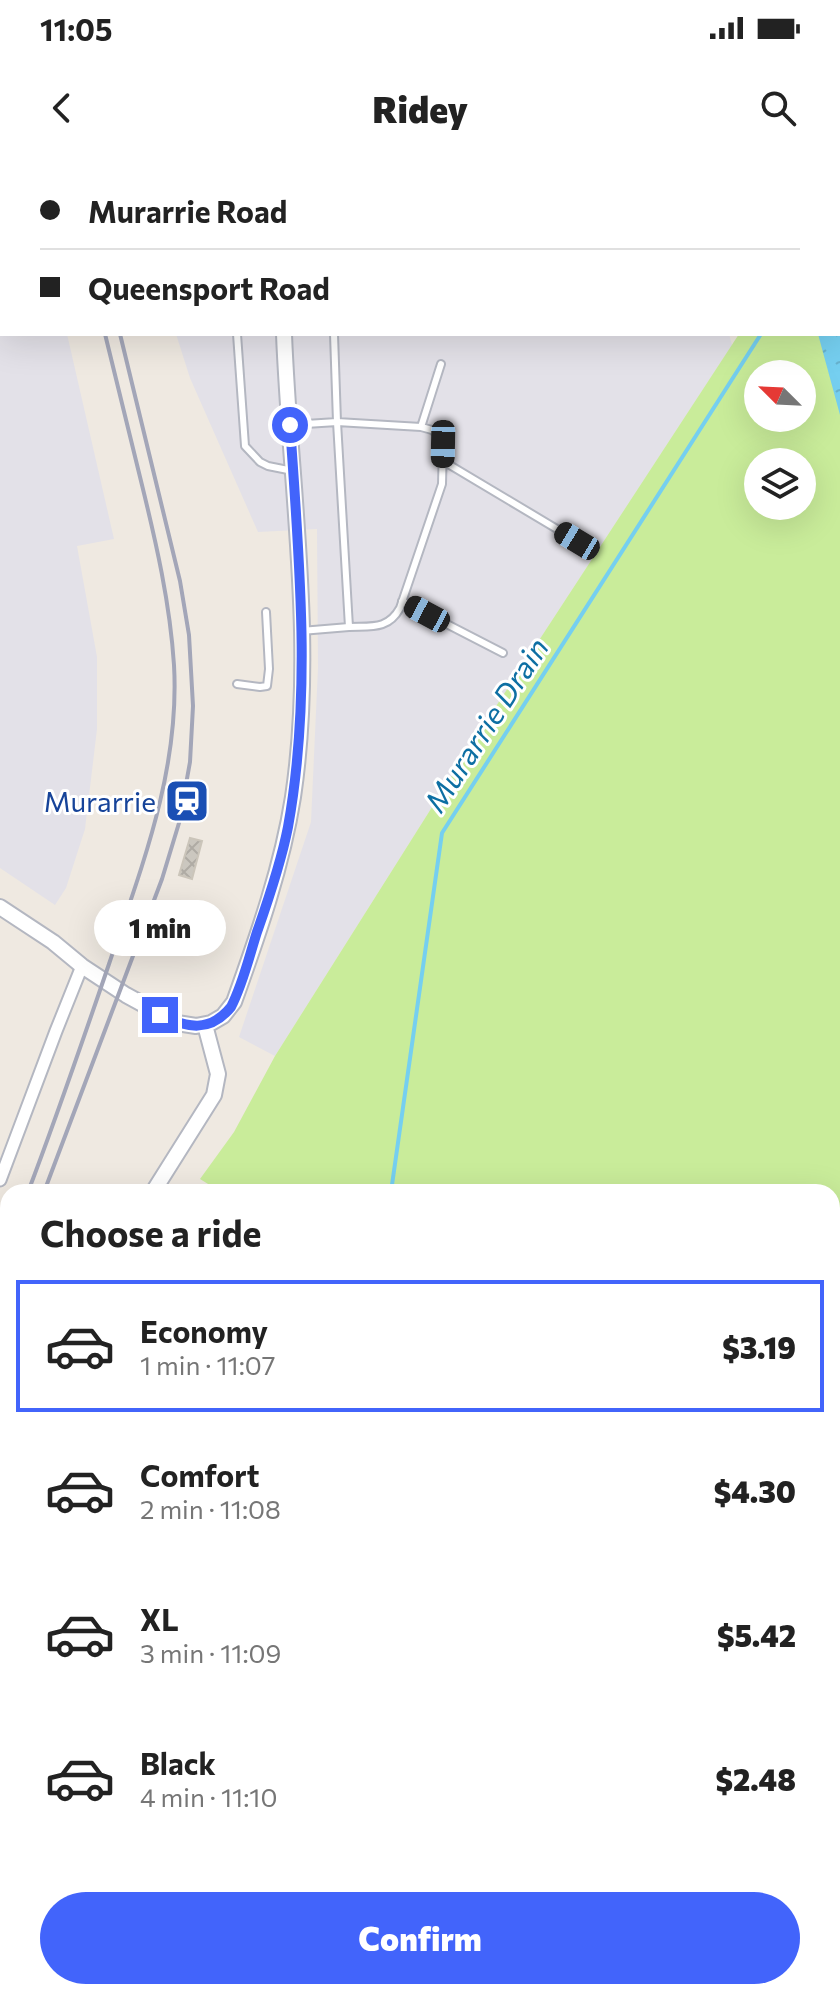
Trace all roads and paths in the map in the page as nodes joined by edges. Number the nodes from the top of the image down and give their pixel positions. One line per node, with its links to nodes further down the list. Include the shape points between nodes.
1 (237, 336): 9 (lane, via 245,446 260,462)
2 (284, 336): 6 (street)
3 (334, 336): 5 (lane)
4 (441, 364): 7 (lane)
5 (337, 422): 6 (lane); 7 (lane); 13 (lane)
6 (290, 425): 9 (street)
7 (421, 427): 8 (lane, via 439,436)
8 (443, 461): 10 (lane); 11 (lane, via 442,484)
9 (293, 471): 14 (street)
10 (577, 541)
11 (402, 601): 13 (lane, via 386,624); 15 (lane)
12 (266, 612): 16 (lane, via 267,686)
13 (349, 627): 14 (lane)
14 (301, 631): 19 (street, via 297,764 287,830 234,1002 223,1016)
15 (503, 653)
16 (237, 684)
17 (0, 907): 18 (street)
18 (82, 966): 19 (street, via 172,1021); 20 (street)
19 (205, 1025): 22 (street, via 218,1074 214,1095)
20 (4, 1155): 21 (street)
21 (0, 1180)
22 (158, 1184)

